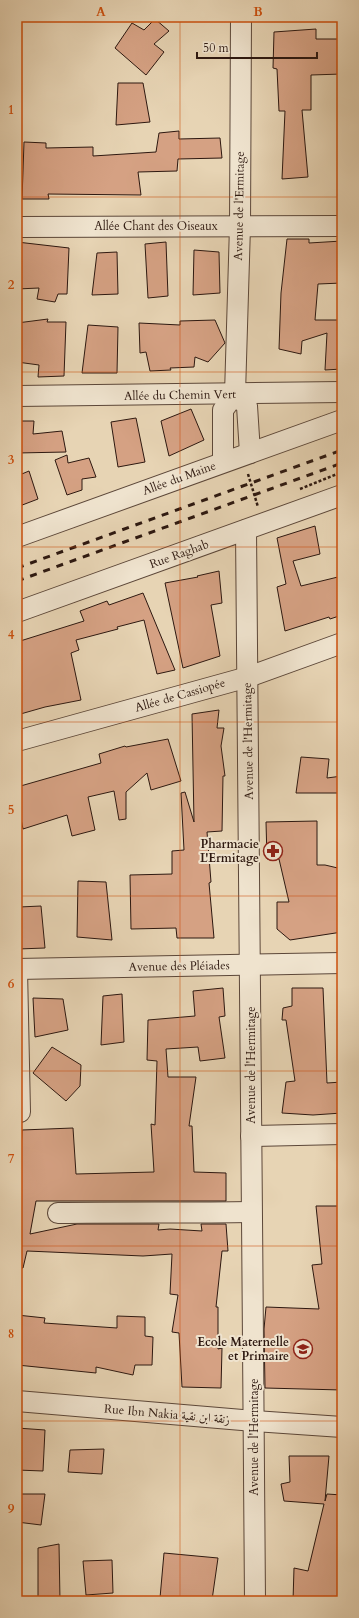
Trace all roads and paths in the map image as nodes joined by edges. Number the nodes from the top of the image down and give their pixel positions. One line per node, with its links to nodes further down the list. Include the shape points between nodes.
1 (241, 17): 2 (street, Avenue de l'Ermitage)
2 (240, 226): 3 (street, Allée Chant des Oiseaux); 4 (street, Allée Chant des Oiseaux); 6 (street, Avenue de l'Ermitage)
3 (342, 226)
4 (17, 227)
5 (342, 392): 6 (street, Allée du Chemin Vert)
6 (235, 394): 7 (street, Allée du Chemin Vert); 9 (street, via 246,406); 10 (street, via 223,410)
7 (17, 396)
8 (342, 420): 9 (street, Allée du Maine)
9 (250, 452): 10 (street, Allée du Maine)
10 (223, 462): 15 (street, Allée du Maine)
11 (248, 474): 13 (path, bridge)
12 (342, 495): 14 (street, Rue Raghab)
13 (258, 506)
14 (246, 530): 16 (street, Rue Raghab); 18 (street, Avenue de l'Hermitage)
15 (17, 537)
16 (17, 612)
17 (342, 644): 18 (street, Allée de Cassiopée)
18 (248, 677): 19 (street, Allée de Cassiopée); 21 (street, Avenue de l'Hermitage)
19 (17, 741)
20 (342, 963): 21 (street, Avenue des Pléiades)
21 (251, 965): 22 (street, Avenue des Pléiades); 25 (street, Avenue de l'Hermitage)
22 (17, 969): 23 (street)
23 (20, 1112)
24 (342, 1134): 25 (street)
25 (251, 1136): 26 (street, Avenue de l'Hermitage)
26 (251, 1212): 27 (street); 29 (street, Avenue de l'Hermitage)
27 (58, 1213)
28 (17, 1401): 29 (street, Rue Ibn Nakia زنقة ابن نقية)
29 (254, 1421): 30 (street, Rue Ibn Nakia زنقة ابن نقية); 31 (street, Avenue de l'Hermitage)
30 (342, 1427)
31 (255, 1601)

